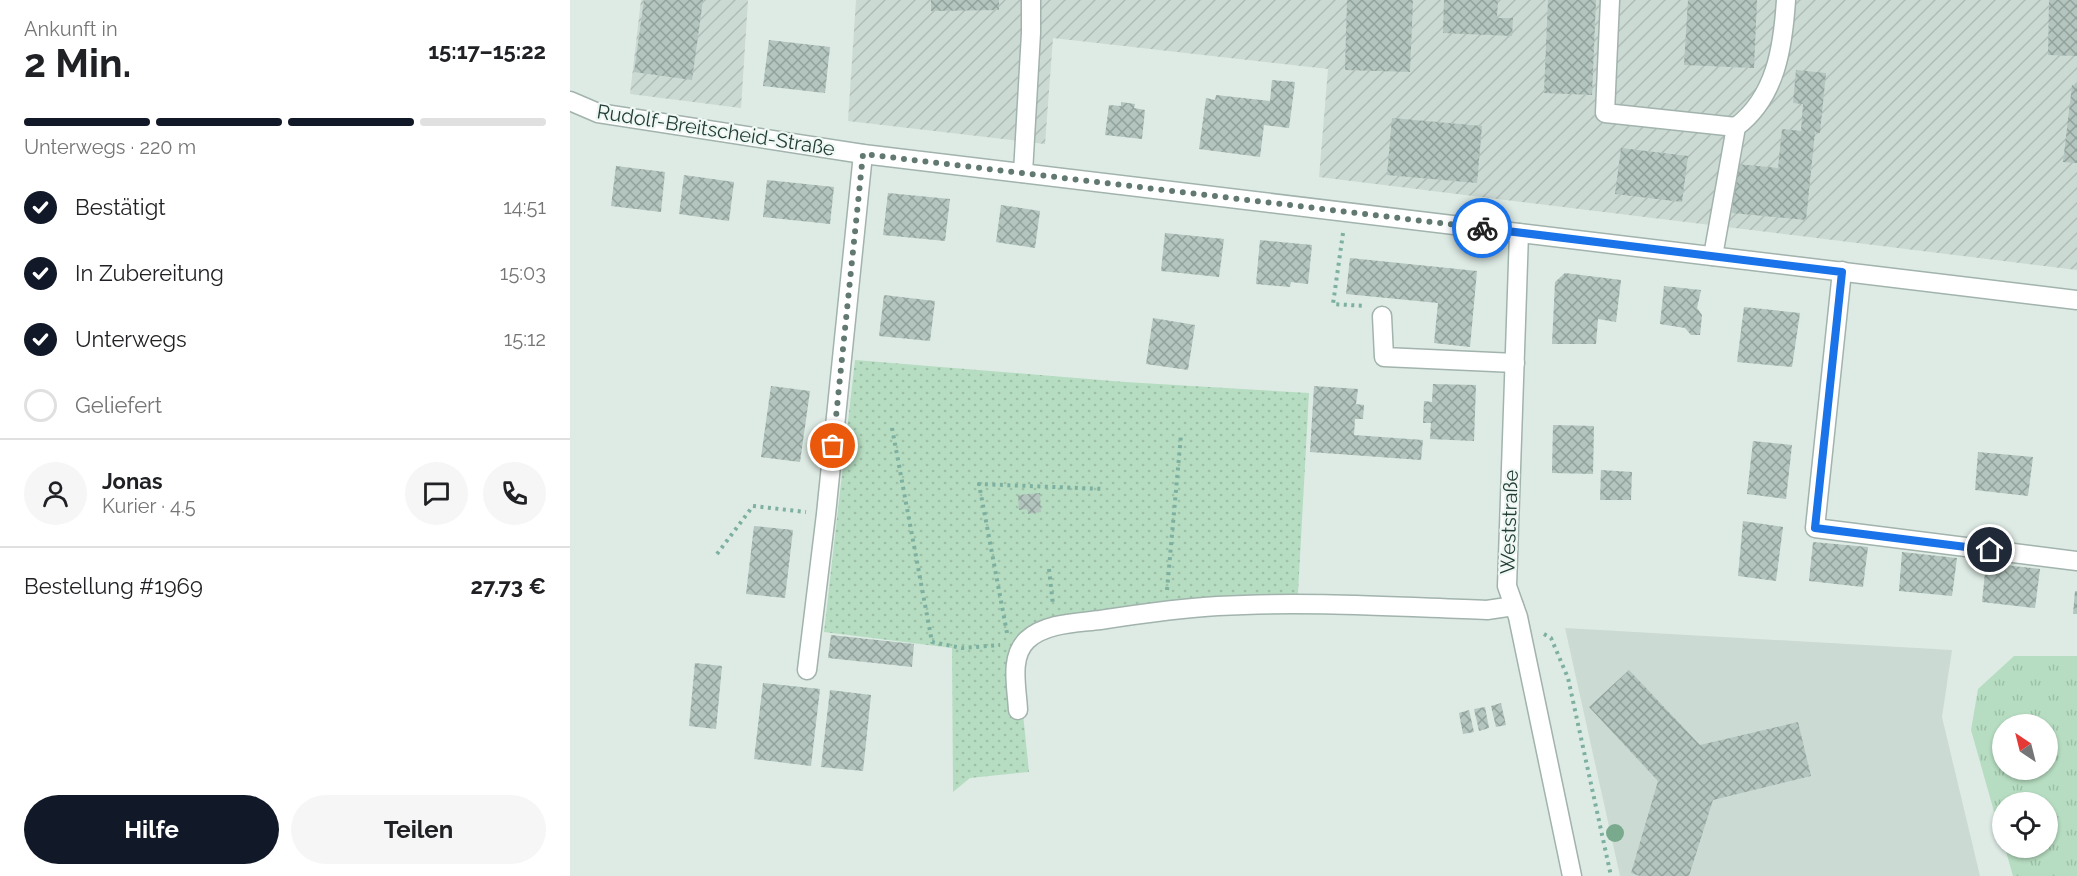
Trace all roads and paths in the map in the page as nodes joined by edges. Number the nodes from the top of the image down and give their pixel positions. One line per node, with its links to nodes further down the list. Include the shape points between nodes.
1 (1031, 0): 7 (street)
2 (1610, 0): 5 (street, via 1605,113)
3 (1786, 0): 5 (street, via 1784,40 1773,78 1747,119)
4 (570, 101): 6 (street, Rudolf-Breitscheid-Straße, via 598,113)
5 (1736, 127): 10 (street)
6 (863, 154): 7 (street, Rudolf-Breitscheid-Straße); 18 (street, Rudolf-Breitscheid-Straße)
7 (1023, 173): 8 (street, Rudolf-Breitscheid-Straße)
8 (1346, 212): 9 (street, Rudolf-Breitscheid-Straße); 13 (path, via 1333,304 1375,307)
9 (1520, 233): 10 (street, Rudolf-Breitscheid-Straße); 14 (street, Weststraße)
10 (1713, 256): 11 (street, Rudolf-Breitscheid-Straße)
11 (1842, 272): 12 (street, Rudolf-Breitscheid-Straße); 20 (street, via 1815,528)
12 (2077, 300)
13 (1382, 316): 14 (street, via 1384,357)
14 (1515, 363): 23 (street, Weststraße, via 1507,586)
15 (892, 428): 25 (path, via 932,642 962,648)
16 (1181, 435): 22 (path)
17 (1104, 489): 25 (path, via 979,484)
18 (826, 514): 19 (path, via 753,506); 26 (street, Rudolf-Breitscheid-Straße)
19 (717, 554)
20 (2077, 561)
21 (1050, 569): 24 (path)
22 (1165, 611): 23 (street, via 1218,606 1331,605); 24 (street)
23 (1516, 611): 28 (street, Weststraße); 29 (path, via 1551,638 1568,678)
24 (1055, 627): 25 (street)
25 (1015, 644): 27 (street)
26 (807, 670)
27 (1018, 710)
28 (1572, 876)
29 (1611, 876)

